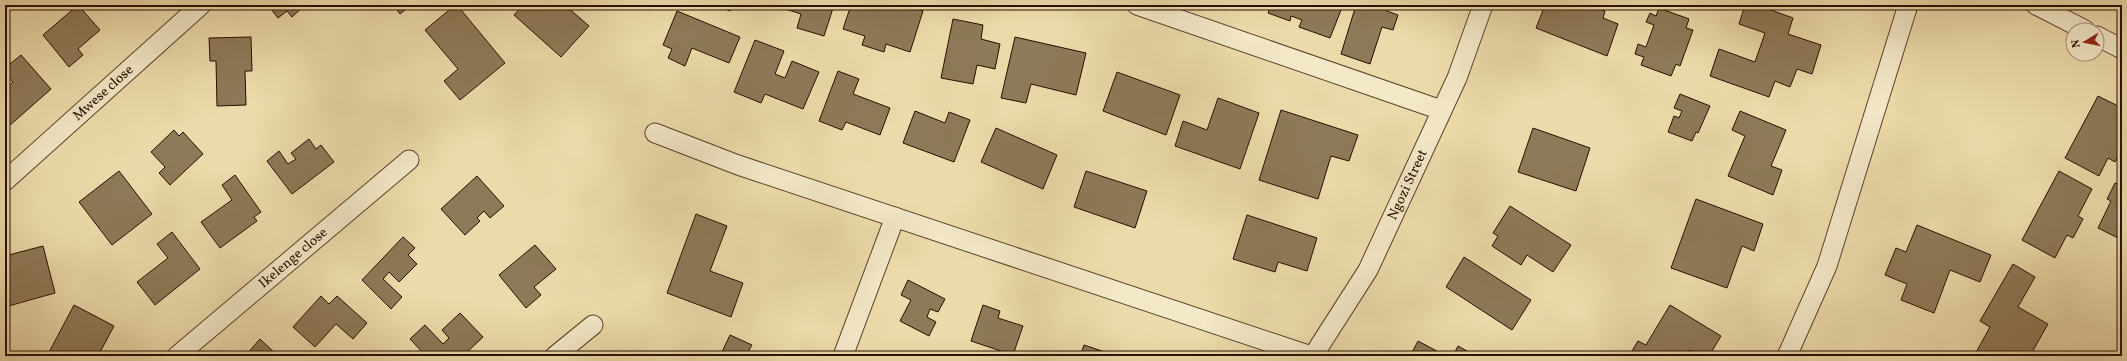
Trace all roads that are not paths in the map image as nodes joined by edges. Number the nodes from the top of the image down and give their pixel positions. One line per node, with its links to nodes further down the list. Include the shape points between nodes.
1 (201, 5): 12 (street, Mwese close)
2 (1137, 5): 9 (street)
3 (1483, 5): 9 (street, Ngozi Street, via 1457,78)
4 (1908, 5): 19 (street, via 1827,266)
5 (2036, 5): 6 (street)
6 (2069, 22)
7 (2105, 40): 8 (street)
8 (2122, 49)
9 (1441, 110): 18 (street, Ngozi Street, via 1368,270)
10 (655, 133): 13 (street, via 738,165)
11 (409, 160): 15 (street, Ikelenge close)
12 (5, 181)
13 (895, 217): 17 (street); 18 (street)
14 (593, 325): 16 (street)
15 (177, 356)
16 (555, 356)
17 (843, 356)
18 (1312, 356)
19 (1787, 356)

